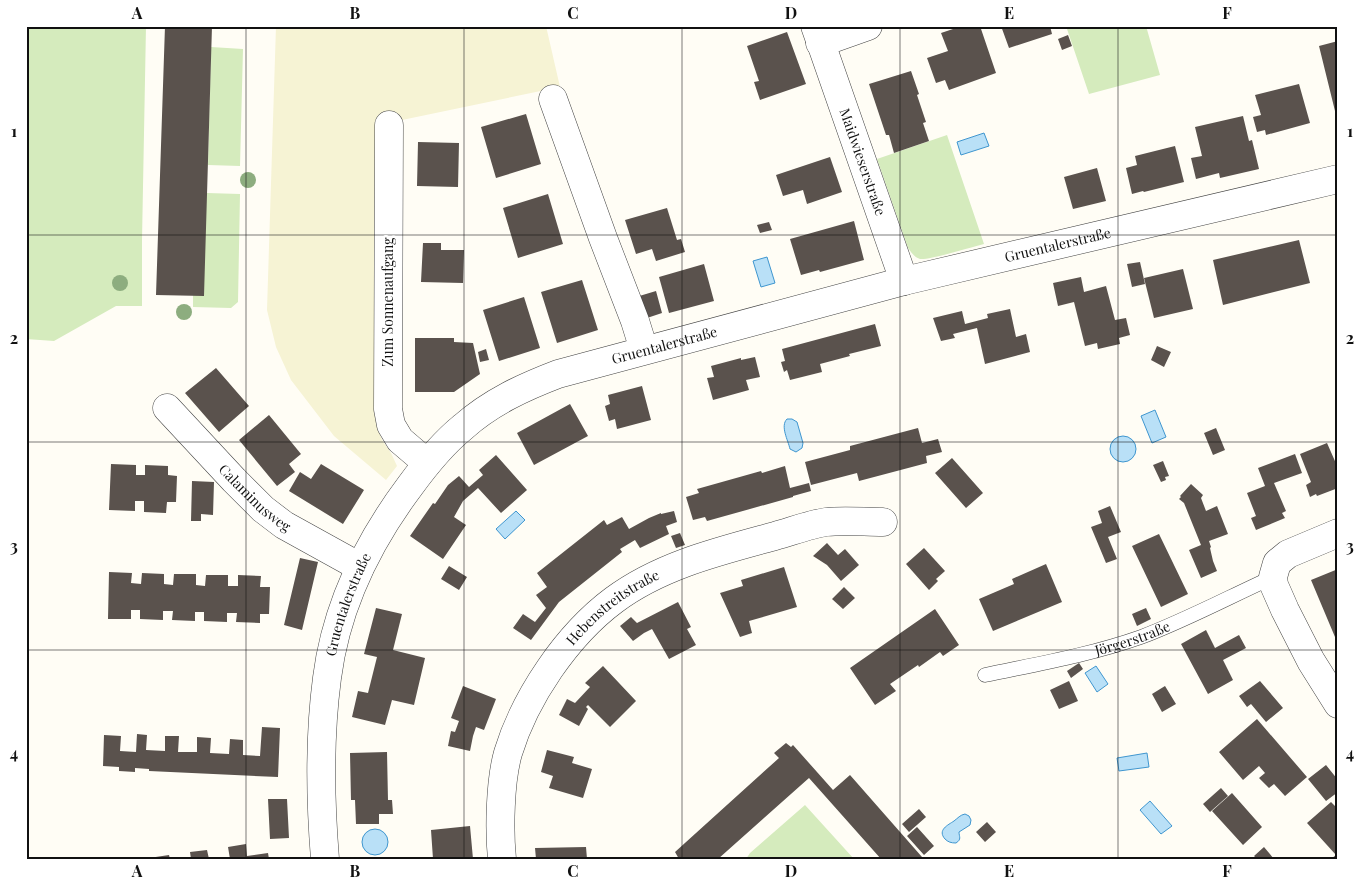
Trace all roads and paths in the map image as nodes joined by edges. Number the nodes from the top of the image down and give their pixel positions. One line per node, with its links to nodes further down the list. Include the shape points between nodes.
1 (868, 26): 2 (street, Maidwieserstraße)
2 (817, 35): 6 (street, Maidwieserstraße)
3 (553, 99): 7 (street)
4 (389, 126): 9 (street, Zum Sonnenaufgang, via 388,409 391,425 400,440)
5 (1338, 179): 6 (street, Gruentalerstraße)
6 (904, 282): 7 (street, Gruentalerstraße)
7 (644, 350): 9 (street, Gruentalerstraße, via 558,374 522,388 464,426)
8 (167, 408): 12 (street, Calaminusweg, via 263,509 284,525)
9 (427, 463): 12 (street, Gruentalerstraße, via 394,506)
10 (883, 522): 17 (street, Hebenstreitstraße, via 826,522 714,553 644,581 593,618 553,665 524,712 514,737 503,788)
11 (1338, 533): 13 (street, via 1288,554 1277,563)
12 (360, 567): 16 (street, Gruentalerstraße, via 334,641 322,715 321,789)
13 (1273, 576): 14 (lane, Jörgerstraße, via 1141,636 1074,656); 15 (street, via 1285,610)
14 (985, 675)
15 (1338, 704)
16 (325, 859)
17 (502, 859)

